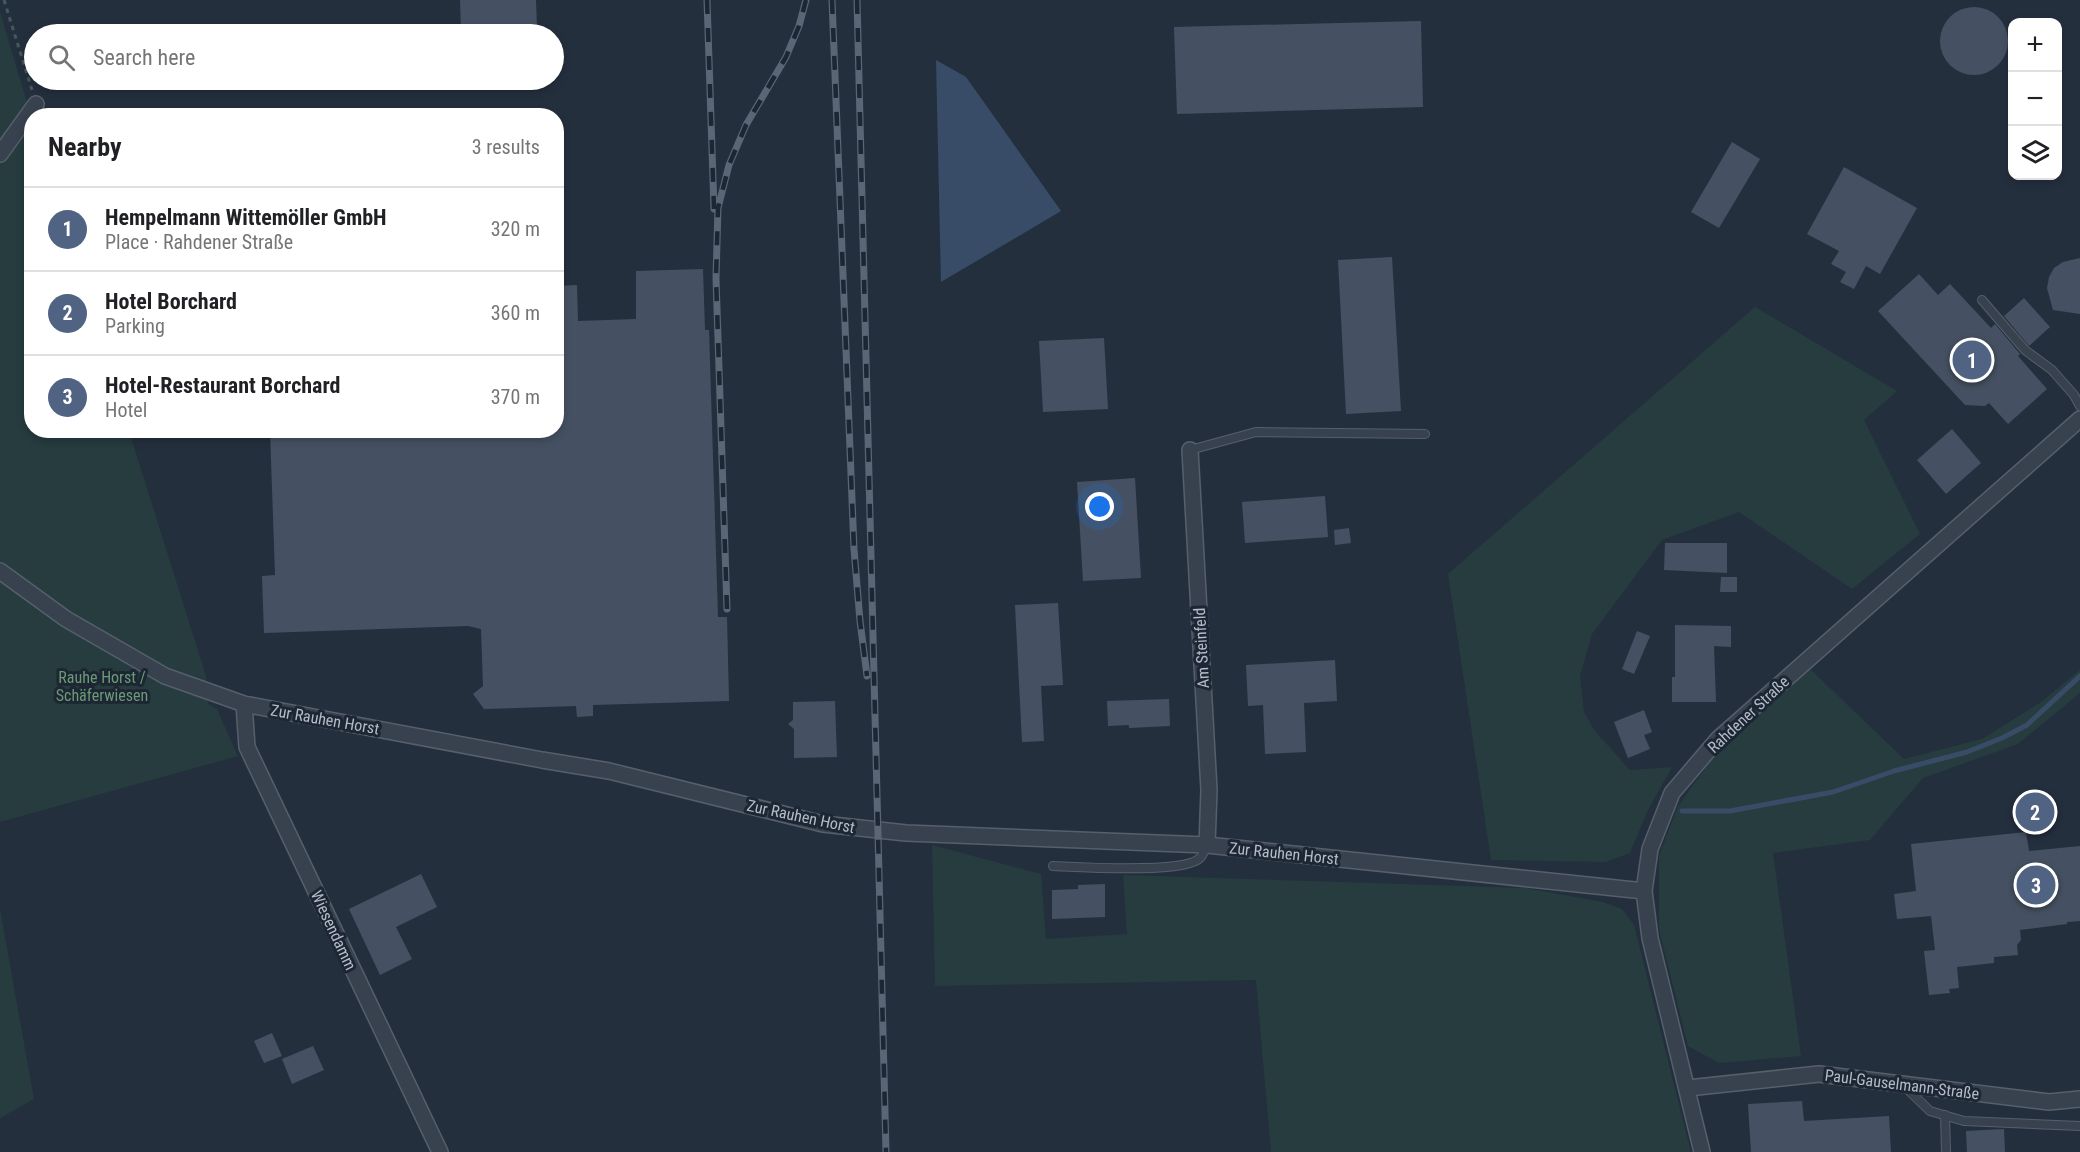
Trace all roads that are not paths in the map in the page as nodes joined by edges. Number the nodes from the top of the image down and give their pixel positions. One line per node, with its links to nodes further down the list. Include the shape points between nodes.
1 (36, 104): 2 (street)
2 (33, 108)
3 (24, 121): 4 (street)
4 (0, 154)
5 (1982, 300): 6 (lane, via 2025,350 2052,370)
6 (2080, 406)
7 (2080, 418): 14 (street, Rahdener Straße, via 1718,739 1672,793 1650,849)
8 (1425, 434): 9 (lane, via 1256,432)
9 (1190, 450): 12 (street, Am Steinfeld, via 1209,790)
10 (0, 571): 11 (street, Zur Rauhen Horst, via 66,619 165,676)
11 (244, 704): 12 (street, Zur Rauhen Horst, via 609,771 823,824 906,833); 20 (street, Wiesendamm, via 248,747)
12 (1207, 845): 13 (lane, via 1200,858 1184,865); 14 (street, Zur Rauhen Horst)
13 (1053, 866)
14 (1644, 891): 16 (street, Rahdener Straße, via 1650,938)
15 (1902, 1084): 16 (street, Paul-Gauselmann-Straße, via 1819,1074); 17 (street, Paul-Gauselmann-Straße, via 2049,1102); 18 (lane, via 1930,1111)
16 (1688, 1088): 21 (street, Rahdener Straße)
17 (2080, 1099)
18 (1945, 1115): 19 (lane, via 1965,1121); 22 (lane)
19 (2080, 1126)
20 (440, 1152)
21 (1702, 1152)
22 (1946, 1152)

